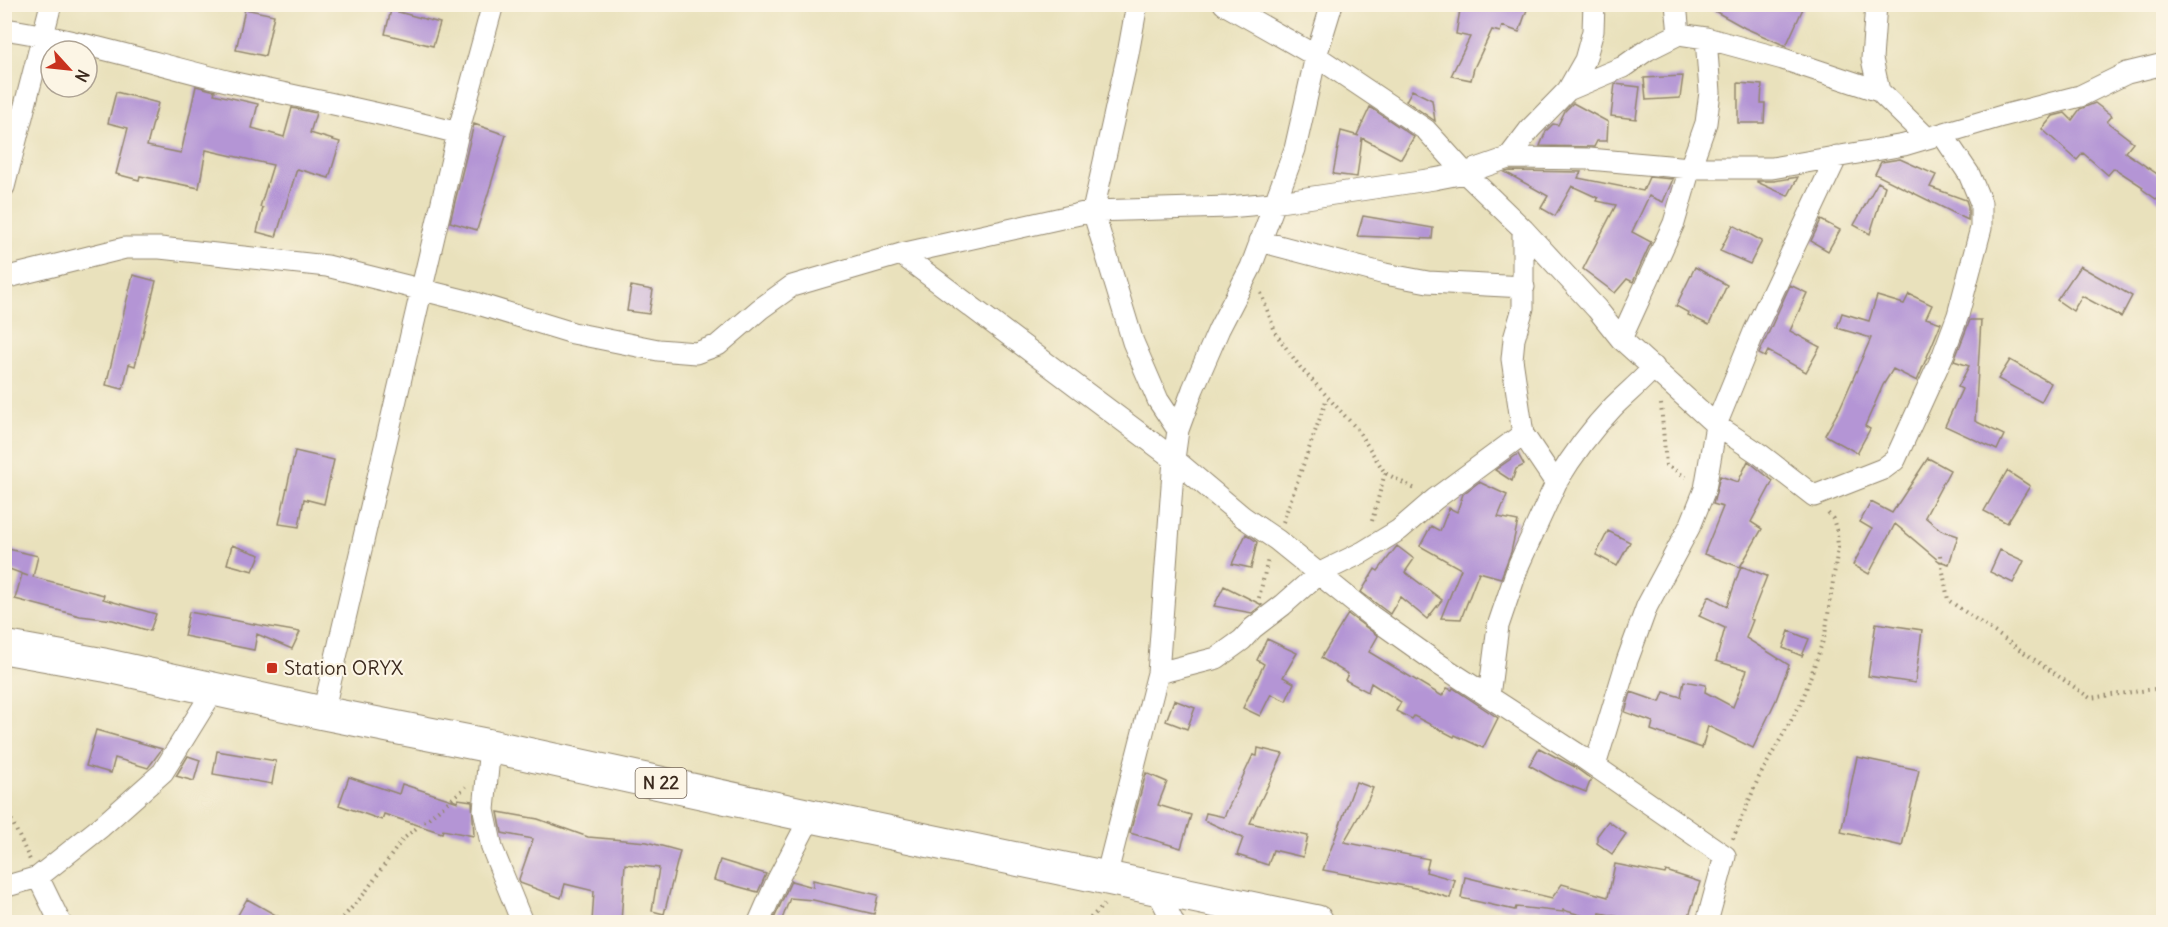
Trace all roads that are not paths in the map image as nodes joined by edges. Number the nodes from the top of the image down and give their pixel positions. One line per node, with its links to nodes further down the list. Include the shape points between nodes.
1 (51, 4): 11 (street)
2 (493, 4): 17 (street)
3 (1137, 4): 25 (street)
4 (1224, 4): 13 (street)
5 (1332, 4): 13 (street)
6 (1594, 4): 15 (street, via 1590,48)
7 (1676, 4): 10 (street)
8 (1876, 4): 16 (street, via 1872,58)
9 (4, 29): 11 (street)
10 (1678, 34): 12 (street); 15 (street, via 1623,67)
11 (43, 35): 17 (street); 23 (street)
12 (1706, 38): 16 (street); 21 (street, via 1710,92 1706,123)
13 (1316, 56): 22 (street, via 1426,130); 24 (street, via 1295,149)
14 (2163, 64): 18 (street, via 2127,73 2080,96)
15 (1568, 90): 20 (street)
16 (1879, 91): 18 (street)
17 (458, 133): 31 (street)
18 (1934, 136): 19 (street); 34 (street, via 1969,174 1981,203 1981,228 1958,315 1895,460 1883,469 1814,496)
19 (1837, 156): 21 (street, via 1772,168); 34 (street, via 1754,332)
20 (1508, 158): 21 (street, via 1589,159); 22 (street)
21 (1690, 168): 32 (street, via 1674,223)
22 (1465, 173): 24 (street); 26 (street)
23 (4, 187)
24 (1274, 203): 25 (street); 27 (street)
25 (1093, 212): 28 (street); 35 (street, via 1133,342 1158,400)
26 (1523, 229): 30 (street); 32 (street)
27 (1260, 241): 30 (street, via 1428,282); 35 (street)
28 (901, 254): 31 (street, via 792,286 718,345 696,353 658,350 573,333); 37 (street)
29 (4, 278): 31 (street, via 125,248 160,248 327,266)
30 (1524, 287): 36 (street, via 1512,359)
31 (423, 289): 44 (street)
32 (1621, 339): 33 (street)
33 (1656, 370): 34 (street); 38 (street, via 1613,407)
34 (1716, 425): 46 (street, via 1705,489 1691,524 1647,606)
35 (1178, 430): 37 (street)
36 (1523, 434): 38 (street); 39 (street, via 1399,530)
37 (1174, 459): 39 (street, via 1243,518); 41 (street)
38 (1556, 483): 43 (street, via 1519,564 1498,626)
39 (1318, 574): 41 (street, via 1217,658); 43 (street, via 1371,616)
40 (4, 647): 42 (main road, N 22)
41 (1158, 673): 49 (street)
42 (215, 688): 44 (main road, N 22); 48 (street, via 163,772)
43 (1489, 696): 46 (street)
44 (323, 713): 45 (main road, N 22)
45 (489, 757): 47 (main road, N 22); 53 (street, via 484,810 492,848)
46 (1595, 766): 57 (street, via 1725,856)
47 (811, 816): 49 (main road, N 22); 54 (street)
48 (38, 877): 50 (street); 52 (street)
49 (1106, 877): 51 (main road, N 22)
50 (4, 887)
51 (1156, 888): 55 (street); 56 (main road, N 22)
52 (60, 922)
53 (522, 922)
54 (759, 922)
55 (1173, 922)
56 (1317, 922)
57 (1707, 922)

